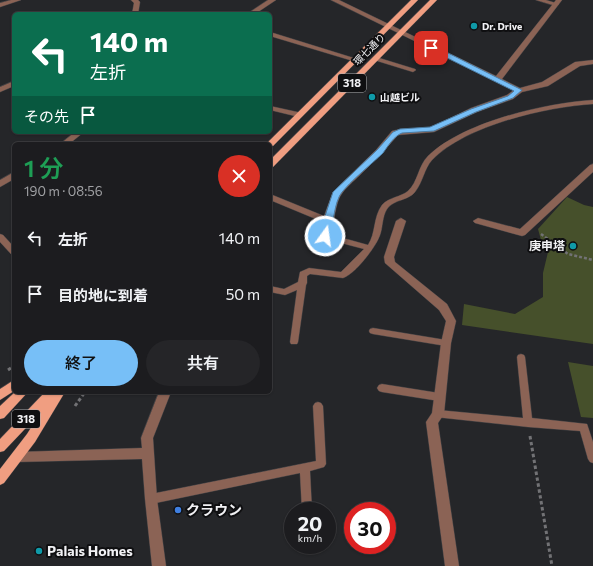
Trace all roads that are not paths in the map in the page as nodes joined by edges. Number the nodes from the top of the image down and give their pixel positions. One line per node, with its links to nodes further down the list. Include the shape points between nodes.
1 (18, 0): 9 (street)
2 (134, 0): 10 (street, via 137,2)
3 (273, 0): 11 (street)
4 (334, 0): 12 (street)
5 (415, 0): 12 (main road, 環七通り / 318)
6 (434, 0): 13 (main road, 環七通り / 318)
7 (539, 0): 8 (lane)
8 (557, 2): 19 (street)
9 (0, 6)
10 (135, 12)
11 (253, 12)
12 (389, 26): 13 (street); 16 (main road, 環七通り / 318)
13 (401, 33): 15 (main road, 環七通り / 318); 19 (street)
14 (272, 35): 16 (lane)
15 (376, 59): 18 (lane); 29 (main road, 環七通り / 318)
16 (355, 60): 25 (main road, 環七通り / 318)
17 (593, 62): 22 (street, via 578,64 545,84)
18 (413, 70)
19 (497, 80): 22 (street)
20 (12, 84): 21 (street)
21 (0, 90)
22 (519, 90): 34 (street, via 510,97 431,130 395,133 336,194)
23 (593, 102): 39 (lane, via 548,108 493,124 448,144 428,159 410,192 388,202 379,217 378,234)
24 (272, 108): 25 (street)
25 (299, 115): 28 (main road, 環七通り / 318)
26 (77, 134): 27 (street)
27 (67, 142)
28 (272, 142)
29 (272, 163)
30 (593, 167): 36 (street, via 521,235)
31 (12, 176): 32 (street)
32 (0, 184)
33 (272, 198): 34 (street, via 322,219)
34 (328, 219): 37 (street)
35 (401, 221): 45 (street, via 389,257 390,263 443,307 451,321)
36 (478, 221)
37 (325, 236): 39 (lane)
38 (0, 237): 40 (lane)
39 (369, 248): 41 (lane, via 342,275 309,271 303,274)
40 (12, 250)
41 (303, 283): 42 (lane, via 285,292); 44 (lane)
42 (272, 289)
43 (373, 331): 45 (lane)
44 (294, 342)
45 (446, 343): 54 (street)
46 (521, 357): 58 (lane)
47 (12, 386): 53 (main road)
48 (382, 388): 54 (lane)
49 (20, 394): 56 (main road, 318)
50 (50, 394): 59 (main road, 318)
51 (58, 394): 61 (main road)
52 (164, 394): 60 (street, via 147,438)
53 (0, 395)
54 (438, 397): 57 (street)
55 (318, 406): 63 (lane, via 321,464)
56 (0, 414)
57 (438, 414): 58 (lane); 68 (street, via 432,422)
58 (528, 423): 62 (lane, via 584,427)
59 (0, 447)
60 (148, 454): 61 (street); 65 (street)
61 (17, 457): 64 (main road)
62 (593, 459)
63 (305, 467): 65 (lane); 66 (lane)
64 (0, 479)
65 (151, 499): 67 (street)
66 (307, 502)
67 (159, 566)
68 (452, 566)

